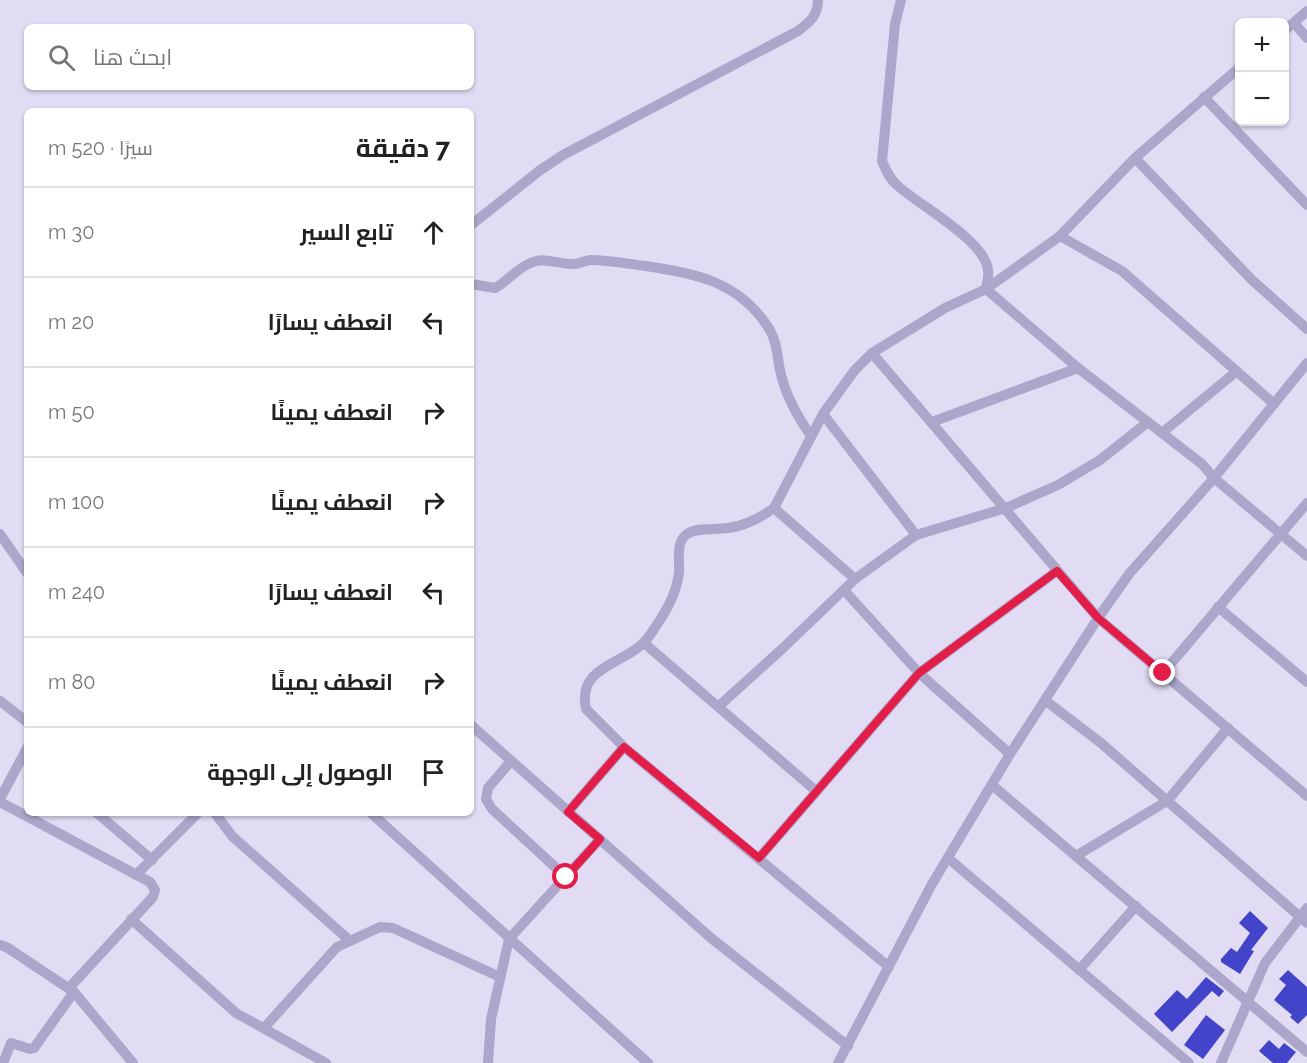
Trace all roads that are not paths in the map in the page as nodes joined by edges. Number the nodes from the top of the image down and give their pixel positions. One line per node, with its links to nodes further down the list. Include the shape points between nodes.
1 (818, 0): 11 (street, via 817,13 798,31 563,154)
2 (901, 0): 14 (street, via 895,24 882,161 896,185 978,249 988,270)
3 (1307, 11): 4 (street)
4 (1294, 23): 5 (street); 6 (street)
5 (1289, 27)
6 (1307, 38)
7 (1235, 70): 8 (street)
8 (1204, 97): 9 (street); 10 (street)
9 (1135, 158): 12 (street); 15 (street, via 1252,280)
10 (1307, 205)
11 (474, 223)
12 (1060, 236): 14 (street); 19 (street, via 1122,271)
13 (474, 284): 25 (street, via 495,288 533,261 614,262 711,279 740,296 770,329 789,399)
14 (986, 289): 16 (street, via 945,308); 18 (street)
15 (1307, 328)
16 (872, 353): 21 (street); 22 (street)
17 (1307, 363): 20 (street)
18 (1078, 368): 22 (street); 23 (street)
19 (1238, 371): 20 (street); 24 (street)
20 (1273, 403): 26 (street)
21 (823, 414): 25 (street); 32 (street)
22 (932, 422): 29 (street)
23 (1148, 422): 24 (street); 29 (street, via 1100,460 1058,485)
24 (1163, 432): 26 (street)
25 (811, 436): 28 (street)
26 (1214, 478): 31 (street); 39 (street, via 1129,574)
27 (1307, 503): 31 (street)
28 (774, 508): 36 (street); 40 (street, via 730,528 686,535 679,548 675,591)
29 (1006, 508): 32 (street); 35 (street)
30 (0, 534): 34 (street)
31 (1279, 534): 33 (street); 38 (street)
32 (916, 535): 36 (street)
33 (1307, 556)
34 (24, 569)
35 (1057, 571): 39 (street); 41 (street)
36 (855, 579): 37 (street)
37 (844, 590): 41 (street); 46 (street)
38 (1218, 607): 42 (street); 43 (street)
39 (1098, 618): 42 (street); 44 (street)
40 (644, 643): 46 (street); 50 (street, via 602,668 586,688 589,714)
41 (919, 673): 51 (street); 55 (street)
42 (1163, 673): 49 (street)
43 (1307, 682)
44 (1046, 701): 51 (street); 58 (street, via 1101,742)
45 (0, 702): 47 (street)
46 (719, 706): 55 (street)
47 (24, 720)
48 (474, 728): 53 (street)
49 (1228, 728): 56 (street); 58 (street)
50 (624, 747): 59 (street); 68 (street)
51 (1010, 754): 54 (street)
52 (24, 755): 57 (street)
53 (511, 761): 59 (street); 72 (street, via 488,788 486,798 492,809)
54 (992, 785): 67 (street); 69 (street)
55 (816, 791): 68 (street)
56 (1307, 796)
57 (0, 800): 60 (street)
58 (1167, 801): 67 (street); 76 (street)
59 (568, 812): 66 (street)
60 (24, 813)
61 (29, 816): 71 (street)
62 (101, 816): 70 (street)
63 (195, 816): 70 (street)
64 (217, 816): 78 (street, via 232,836)
65 (374, 816): 77 (street)
66 (600, 839): 72 (street); 86 (street, via 711,938)
67 (1077, 856): 73 (street)
68 (759, 858): 80 (street)
69 (948, 858): 80 (street); 81 (street)
70 (152, 860): 71 (street)
71 (136, 875): 75 (street, via 150,882 155,890)
72 (566, 877): 77 (street)
73 (1136, 906): 81 (street); 84 (street)
74 (1307, 908): 76 (street)
75 (131, 919): 83 (street); 85 (street, via 236,1013)
76 (1303, 920): 84 (street, via 1268,958)
77 (509, 939): 82 (street); 92 (street)
78 (349, 940): 82 (street, via 386,926); 85 (street, via 337,947)
79 (0, 945): 83 (street)
80 (889, 967): 86 (street)
81 (1079, 970): 94 (street)
82 (500, 977): 91 (street, via 491,1019)
83 (71, 990): 88 (street, via 34,1048 11,1043); 89 (street)
84 (1247, 1003): 87 (street); 95 (street)
85 (264, 1028): 90 (street)
86 (848, 1046): 93 (street)
87 (1307, 1052)
88 (3, 1063)
89 (133, 1063)
90 (326, 1063)
91 (488, 1063)
92 (648, 1063)
93 (838, 1063)
94 (1189, 1063)
95 (1221, 1063)

